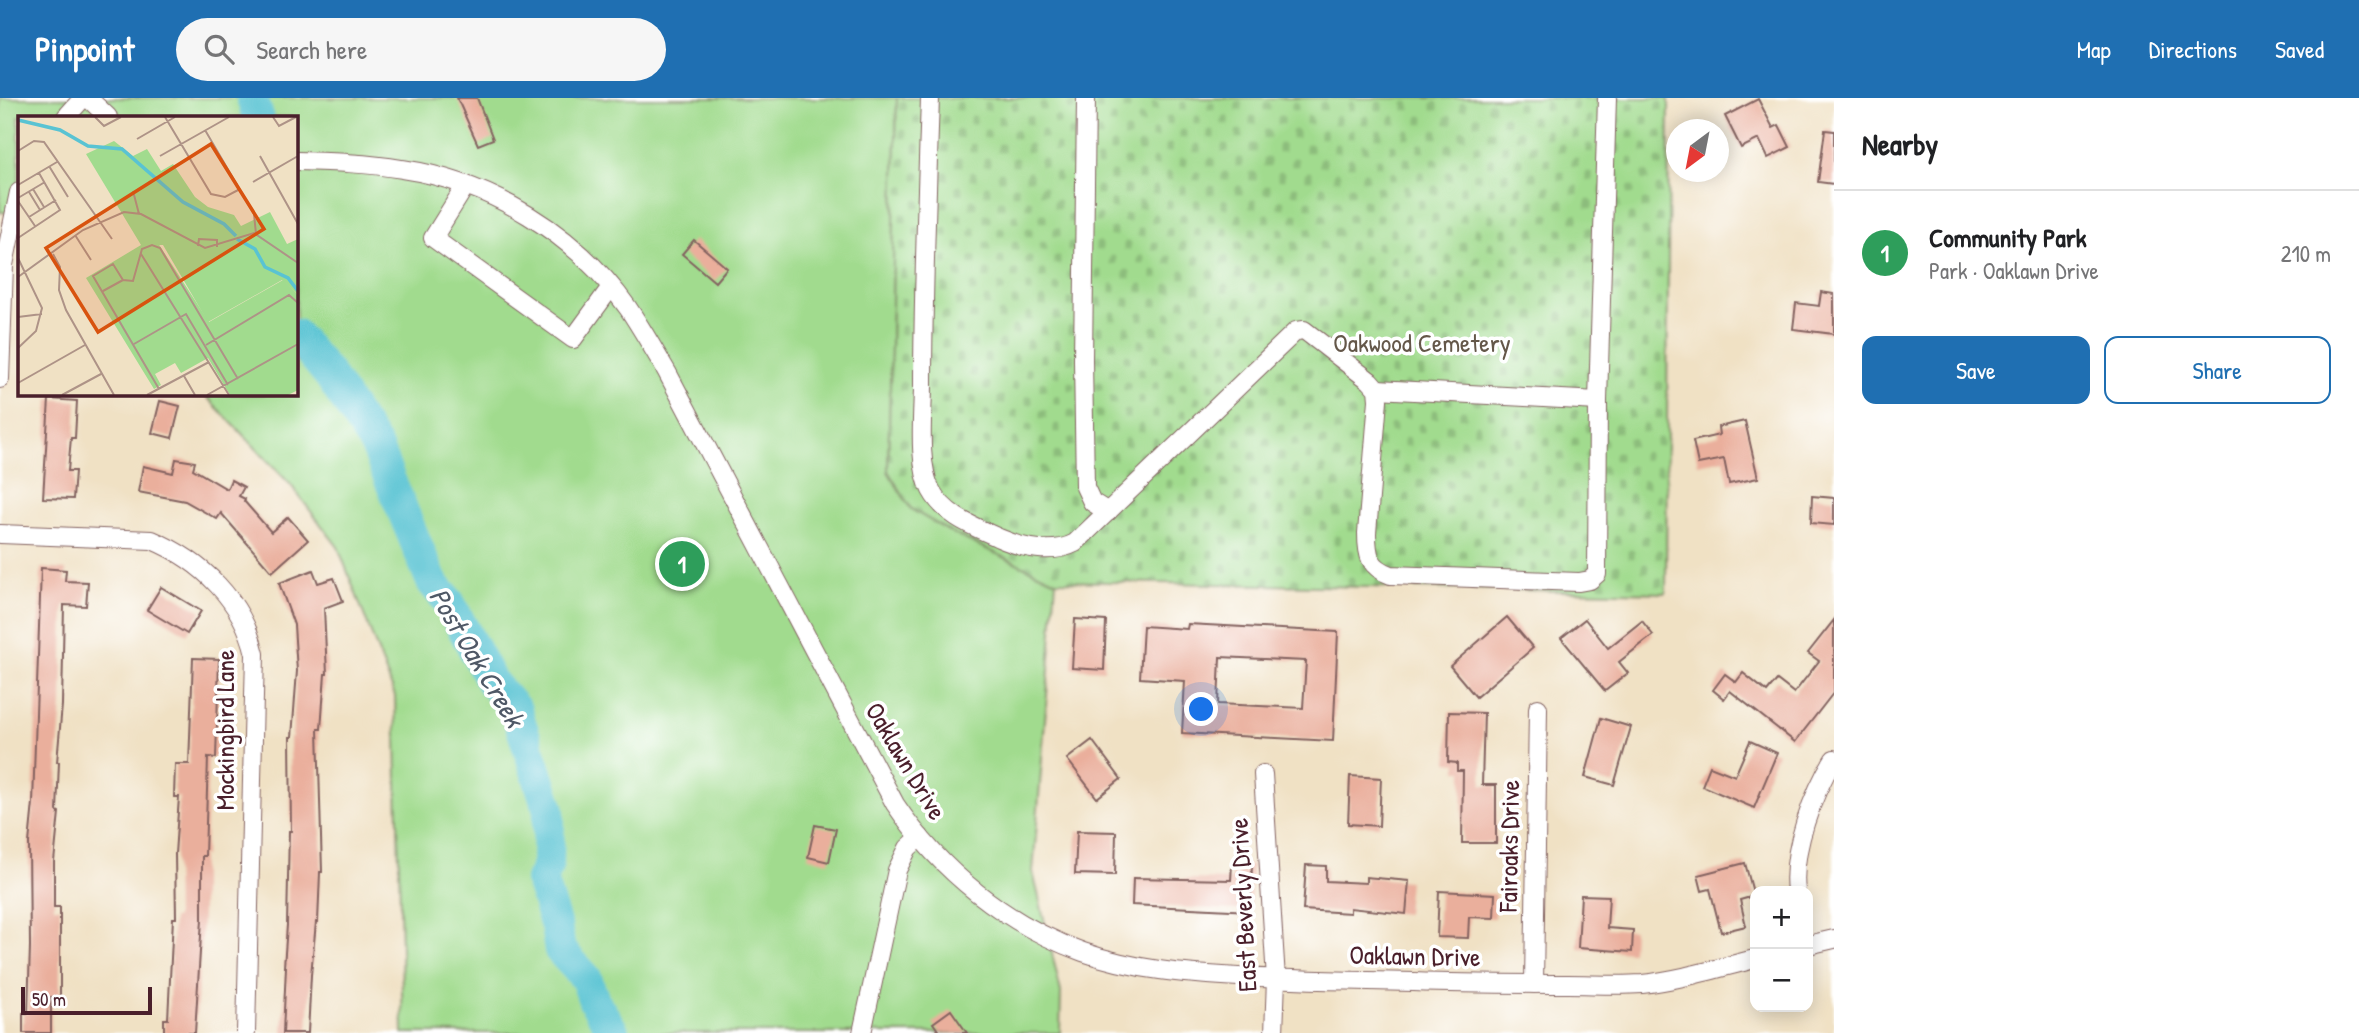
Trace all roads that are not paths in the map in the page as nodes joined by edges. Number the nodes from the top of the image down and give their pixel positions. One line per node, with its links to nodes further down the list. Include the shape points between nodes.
1 (83, 98): 6 (street)
2 (89, 98): 7 (street)
3 (930, 98): 15 (street, via 923,338 923,456 930,488 945,509 969,525 1033,549 1065,548)
4 (1086, 98): 15 (street, via 1085,487 1092,502)
5 (1607, 98): 14 (street)
6 (67, 116)
7 (106, 116)
8 (298, 162): 9 (street, Oaklawn Drive, via 403,169)
9 (466, 185): 11 (street, Oaklawn Drive, via 539,222); 11 (street, via 433,238 573,340)
10 (18, 197): 12 (street, via 4,265)
11 (611, 287): 20 (street, Oaklawn Drive, via 667,372 895,804)
12 (0, 379)
13 (1377, 389): 14 (street); 14 (street, via 1367,552 1378,570 1391,575 1590,580 1597,574); 15 (street, via 1315,337 1296,331)
14 (1598, 401)
15 (1108, 512)
16 (0, 534): 27 (street, Mockingbird Lane, via 152,540 193,562 236,607 255,654)
17 (1538, 708): 26 (street, Fairoaks Drive)
18 (1834, 759): 21 (street, via 1801,840)
19 (1263, 774): 25 (street, East Beverly Drive)
20 (920, 837): 25 (street, Oaklawn Drive, via 989,902 1028,927 1083,952 1175,973); 28 (street, via 908,848 897,870)
21 (1796, 886)
22 (1834, 939): 23 (street)
23 (1813, 945)
24 (1750, 960): 26 (street, Oaklawn Drive, via 1638,984)
25 (1276, 979): 26 (street, Oaklawn Drive); 29 (street, East Beverly Drive)
26 (1534, 984)
27 (246, 1033)
28 (862, 1033)
29 (1274, 1033)

